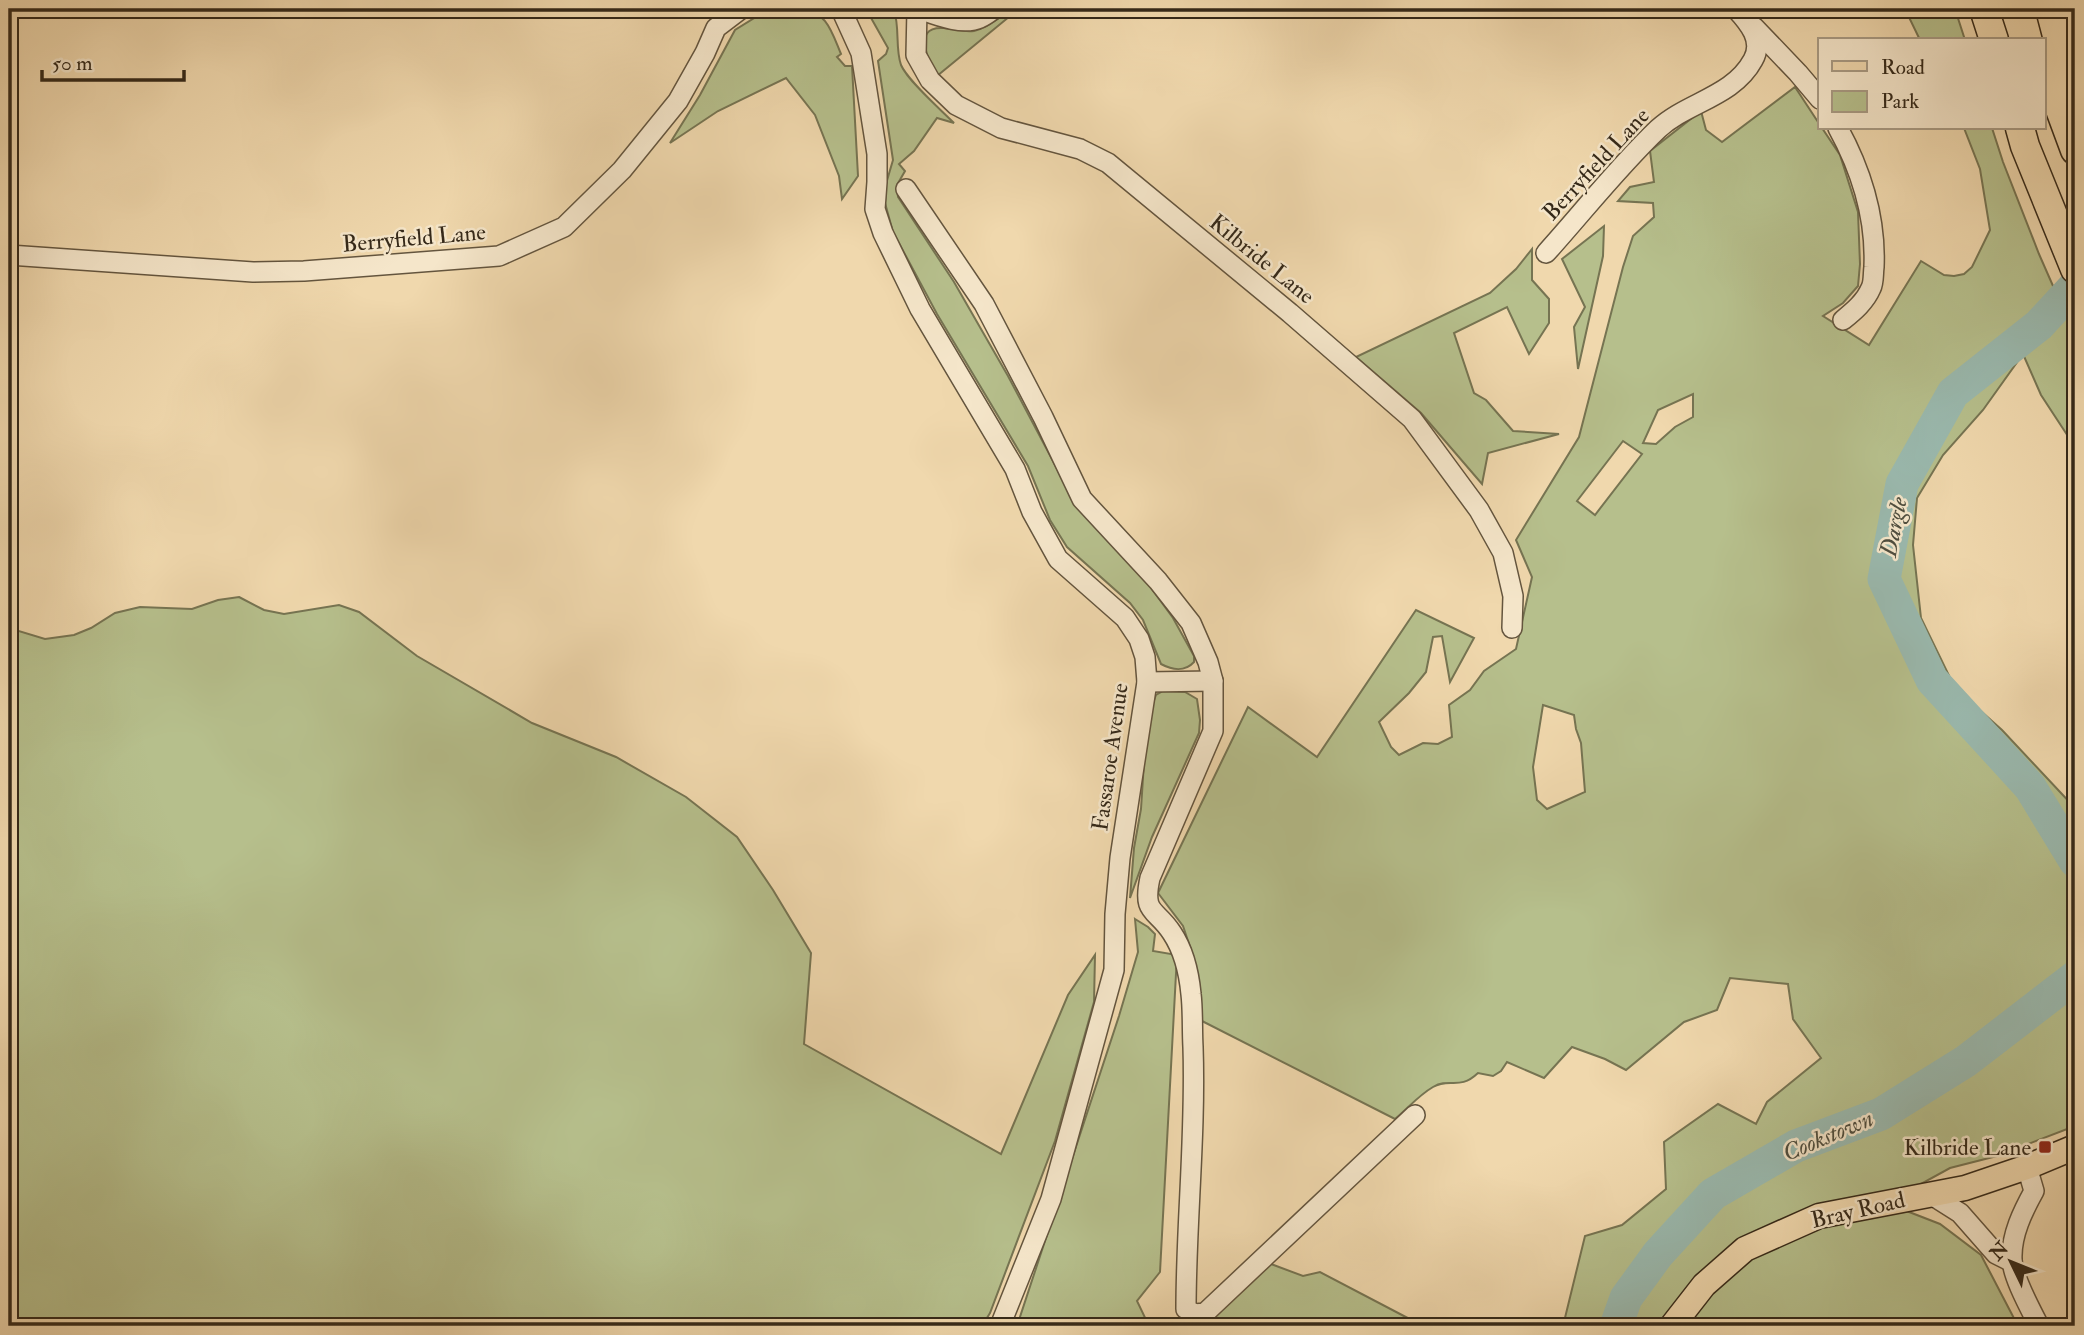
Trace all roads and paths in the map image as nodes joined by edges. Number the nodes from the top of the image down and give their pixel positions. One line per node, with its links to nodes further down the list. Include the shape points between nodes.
1 (741, 9): 9 (street, Berryfield Lane)
2 (841, 9): 26 (street, Fassaroe Avenue, via 861,52 877,154 875,209 883,233 920,309 1015,469 1051,549 1125,618 1139,639)
3 (918, 9): 4 (street, via 960,20 978,19); 24 (street, Kilbride Lane, via 916,55 930,80 956,105 1001,128 1080,149 1108,163 1412,419 1499,544 1513,596)
4 (994, 9)
5 (1736, 9): 10 (street)
6 (1984, 9): 11 (highway)
7 (2032, 9): 12 (highway)
8 (2050, 9): 15 (highway)
9 (714, 18): 21 (street, Berryfield Lane, via 678,101 622,170 564,227 499,256 253,272)
10 (1751, 24): 14 (street); 20 (street, Berryfield Lane, via 1758,46 1742,75 1719,94 1661,127)
11 (1993, 38)
12 (2039, 38)
13 (2046, 61): 18 (highway)
14 (1818, 97)
15 (2075, 101)
16 (1839, 130): 23 (street, via 1866,194 1875,246 1872,286 1861,305)
17 (2021, 130): 22 (highway)
18 (2075, 149)
19 (906, 190): 25 (street, via 984,304 1082,499 1191,623)
20 (1546, 253)
21 (9, 255)
22 (2075, 269)
23 (1843, 320)
24 (1512, 628)
25 (1213, 681): 26 (street); 27 (street, via 1213,731 1146,895 1184,957 1191,994 1194,1083 1185,1309 1205,1313)
26 (1147, 682): 32 (street, Fassaroe Avenue, via 1120,858 1114,970 1051,1199)
27 (1415, 1115)
28 (2075, 1147): 29 (main road, Bray Road)
29 (2027, 1167): 30 (main road, Bray Road, via 1965,1188); 31 (street, via 2034,1191 2014,1237)
30 (1930, 1194): 31 (street, via 1960,1213 1996,1254); 33 (main road, Bray Road, via 1819,1216 1745,1249 1704,1285)
31 (2012, 1262): 34 (street)
32 (1000, 1326)
33 (1672, 1326)
34 (2039, 1326)

